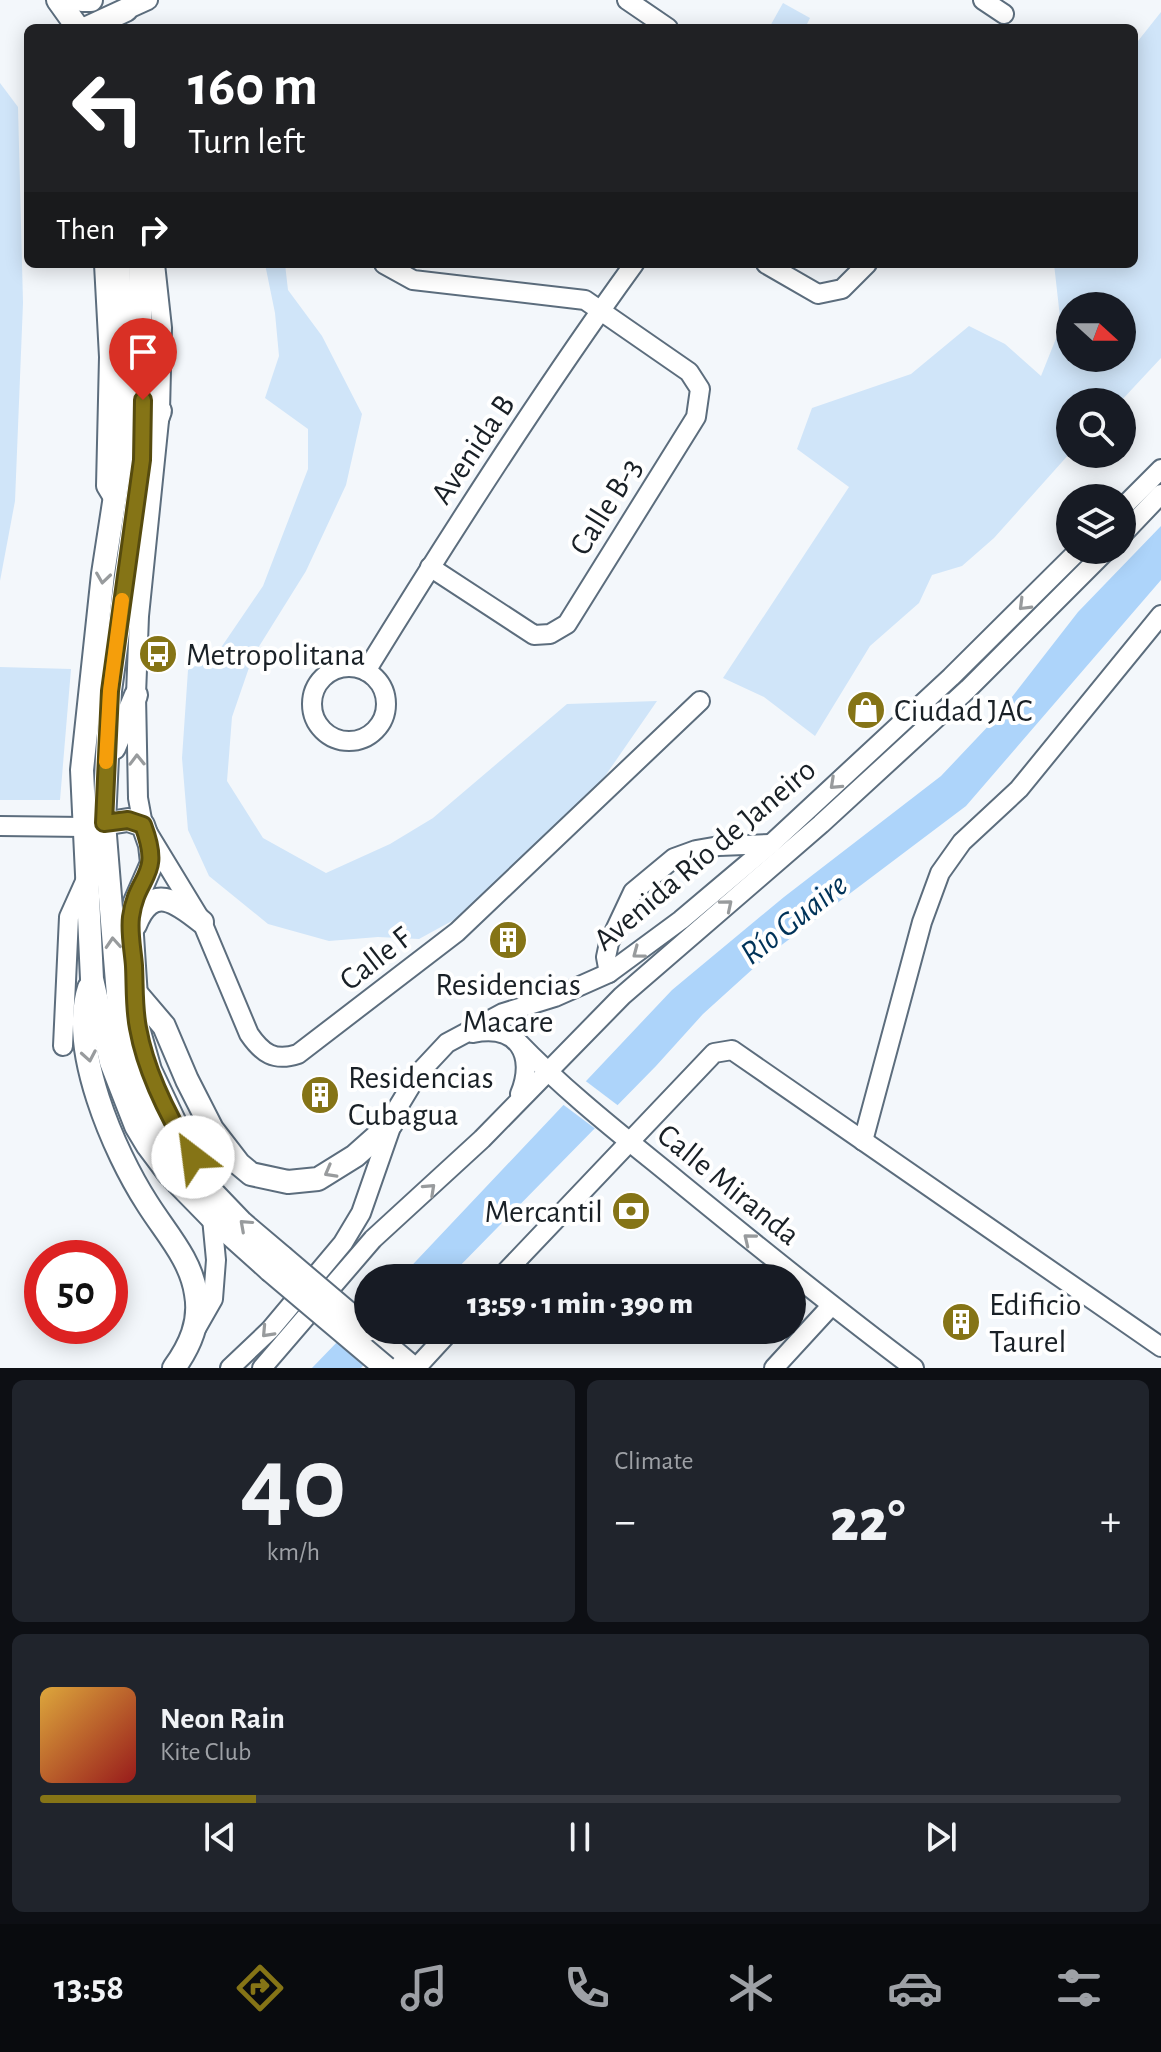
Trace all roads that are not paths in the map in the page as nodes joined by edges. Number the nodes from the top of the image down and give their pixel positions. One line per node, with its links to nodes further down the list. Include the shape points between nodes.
1 (58, 0): 9 (main road)
2 (79, 0): 3 (main road); 10 (main road)
3 (91, 0)
4 (148, 0): 7 (street)
5 (627, 0): 12 (street)
6 (983, 0): 8 (street)
7 (125, 13): 11 (main road)
8 (1004, 14)
9 (84, 24)
10 (85, 24)
11 (92, 24)
12 (662, 24)
13 (104, 268): 27 (street, via 109,357 106,486)
14 (118, 268): 27 (main road, via 125,397)
15 (140, 268): 23 (main road)
16 (155, 268): 22 (street, via 162,328)
17 (391, 268): 21 (street, via 413,280 585,300)
18 (631, 268): 21 (street, Avenida B)
19 (773, 268): 20 (street, via 818,294 842,289)
20 (863, 268)
21 (600, 311): 31 (street, Avenida B); 31 (street, Calle B-3, via 689,372 700,389 696,417 567,624 550,634 534,635)
22 (160, 411): 23 (main road); 35 (street)
23 (142, 460): 32 (main road)
24 (1161, 469): 25 (street)
25 (1136, 494)
26 (1161, 494): 28 (street)
27 (115, 501): 38 (main road, one-way to 38, via 82,770)
28 (1136, 520)
29 (1065, 564): 41 (street, Avenida Río de Janeiro, one-way to 41)
30 (1093, 564): 51 (street, Avenida Río de Janeiro, one-way to 30, via 663,959 968,689)
31 (430, 567): 34 (street, Avenida B)
32 (121, 603): 37 (main road); 38 (main road, via 111,616 92,798)
33 (1161, 615): 55 (street, via 1019,789 962,842 940,873)
34 (366, 671): 34 (street, via 340,668 328,673 313,693 313,717 336,740 367,737 384,719 385,692)
35 (136, 695): 37 (main road); 39 (street, one-way to 35)
36 (700, 701): 43 (street, Calle F, via 457,932 298,1054 270,1056 258,1047)
37 (105, 772): 38 (main road)
38 (94, 825): 39 (main road, via 128,820); 40 (street); 42 (main road); 56 (main road, one-way to 38, via 172,1150 138,1086 119,1007)
39 (143, 825): 43 (street, Calle F); 44 (main road, via 152,863 135,902)
40 (0, 826)
41 (771, 844): 45 (street, Avenida Río de Janeiro, one-way to 45); 45 (street, via 719,846 674,858 633,892 609,943)
42 (87, 877): 46 (main road); 50 (street, via 69,917)
43 (202, 922): 44 (main road, via 174,902 154,900 142,910)
44 (132, 934): 47 (main road)
45 (609, 973): 48 (street, Avenida Río de Janeiro, via 503,1013)
46 (92, 979): 57 (main road, via 111,1062 136,1126 158,1160); 62 (main road, one-way to 62, via 84,1021 99,1102 129,1173 191,1273 197,1295)
47 (135, 992): 53 (main road, one-way to 47, via 318,1179 288,1182 251,1174 212,1129 164,1026); 56 (main road, via 150,1070)
48 (461, 1035): 49 (street, via 493,1031); 53 (street, Avenida Río de Janeiro, via 418,1074)
49 (517, 1041): 51 (street, Calle Miranda); 52 (street, via 527,1072)
50 (63, 1046)
51 (546, 1071): 52 (street, Avenida Río de Janeiro); 54 (street, Calle Miranda)
52 (518, 1100): 68 (street, Avenida Río de Janeiro, one-way to 52, via 373,1239)
53 (391, 1124): 67 (street, Avenida Río de Janeiro, one-way to 67, via 361,1213 343,1243 270,1330)
54 (626, 1139): 55 (street, via 714,1053 732,1050); 59 (street); 60 (street, Calle Miranda, one-way to 54)
55 (863, 1141): 65 (street)
56 (210, 1191): 58 (main road, one-way to 56)
57 (212, 1218): 58 (main road); 62 (street, via 213,1299)
58 (276, 1264): 61 (main road, bridge); 69 (main road, bridge)
59 (513, 1264)
60 (831, 1306): 71 (street); 72 (street, Calle Miranda)
61 (354, 1320)
62 (194, 1333): 66 (main road)
63 (385, 1344): 70 (main road)
64 (437, 1344): 70 (street)
65 (1161, 1347)
66 (174, 1368)
67 (230, 1368)
68 (262, 1368)
69 (386, 1368)
70 (414, 1368)
71 (774, 1368)
72 (914, 1368)

